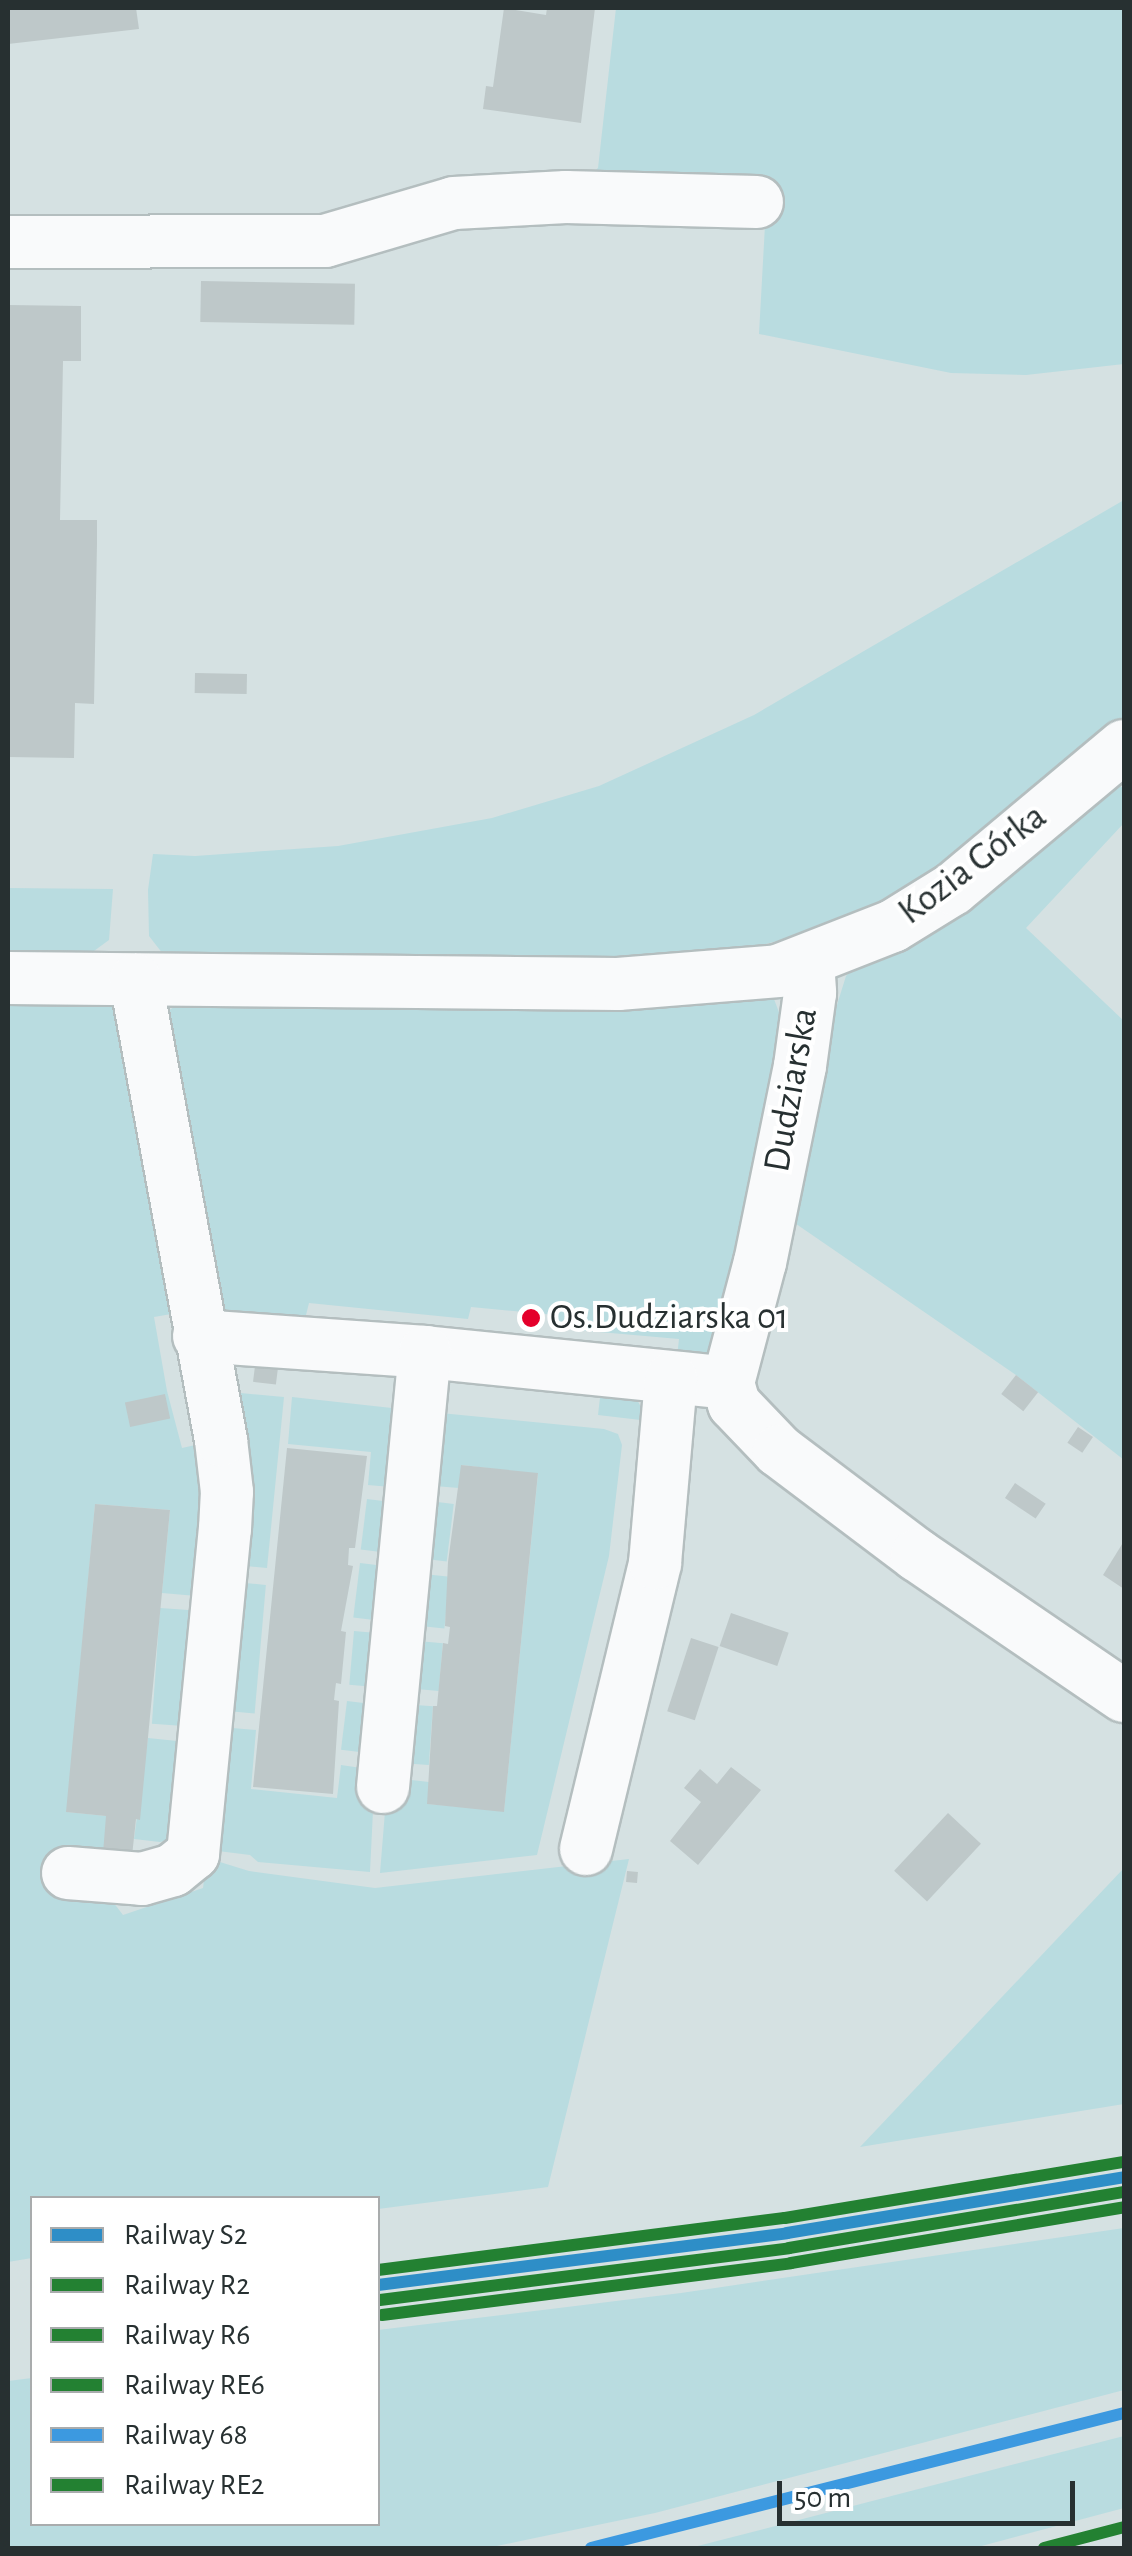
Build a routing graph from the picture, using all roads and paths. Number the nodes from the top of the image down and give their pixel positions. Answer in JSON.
{"nodes":[{"id":1,"x":757,"y":202,"type":"dead end"},
{"id":2,"x":8,"y":242,"type":"edge"},
{"id":3,"x":1122,"y":754,"type":"edge"},
{"id":4,"x":808,"y":962,"type":"junction"},
{"id":5,"x":8,"y":978,"type":"edge"},
{"id":6,"x":136,"y":980,"type":"junction"},
{"id":7,"x":200,"y":1336,"type":"junction"},
{"id":8,"x":425,"y":1352,"type":"junction"},
{"id":9,"x":672,"y":1379,"type":"junction"},
{"id":10,"x":728,"y":1383,"type":"junction"},
{"id":11,"x":1124,"y":1696,"type":"edge"},
{"id":12,"x":384,"y":1787,"type":"dead end"},
{"id":13,"x":586,"y":1850,"type":"dead end"},
{"id":14,"x":68,"y":1873,"type":"dead end"}],
"edges":[{"from":1,"to":2,"type":"street"},
{"from":3,"to":4,"type":"street","name":"Kozia Górka"},
{"from":4,"to":6,"type":"street","name":"Dudziarska"},
{"from":4,"to":10,"type":"street","name":"Dudziarska"},
{"from":5,"to":6,"type":"street","name":"Dudziarska"},
{"from":6,"to":7,"type":"street"},
{"from":7,"to":8,"type":"street"},
{"from":7,"to":14,"type":"street"},
{"from":8,"to":9,"type":"street"},
{"from":8,"to":12,"type":"street"},
{"from":9,"to":10,"type":"street"},
{"from":9,"to":13,"type":"street"},
{"from":10,"to":11,"type":"street"}]}
